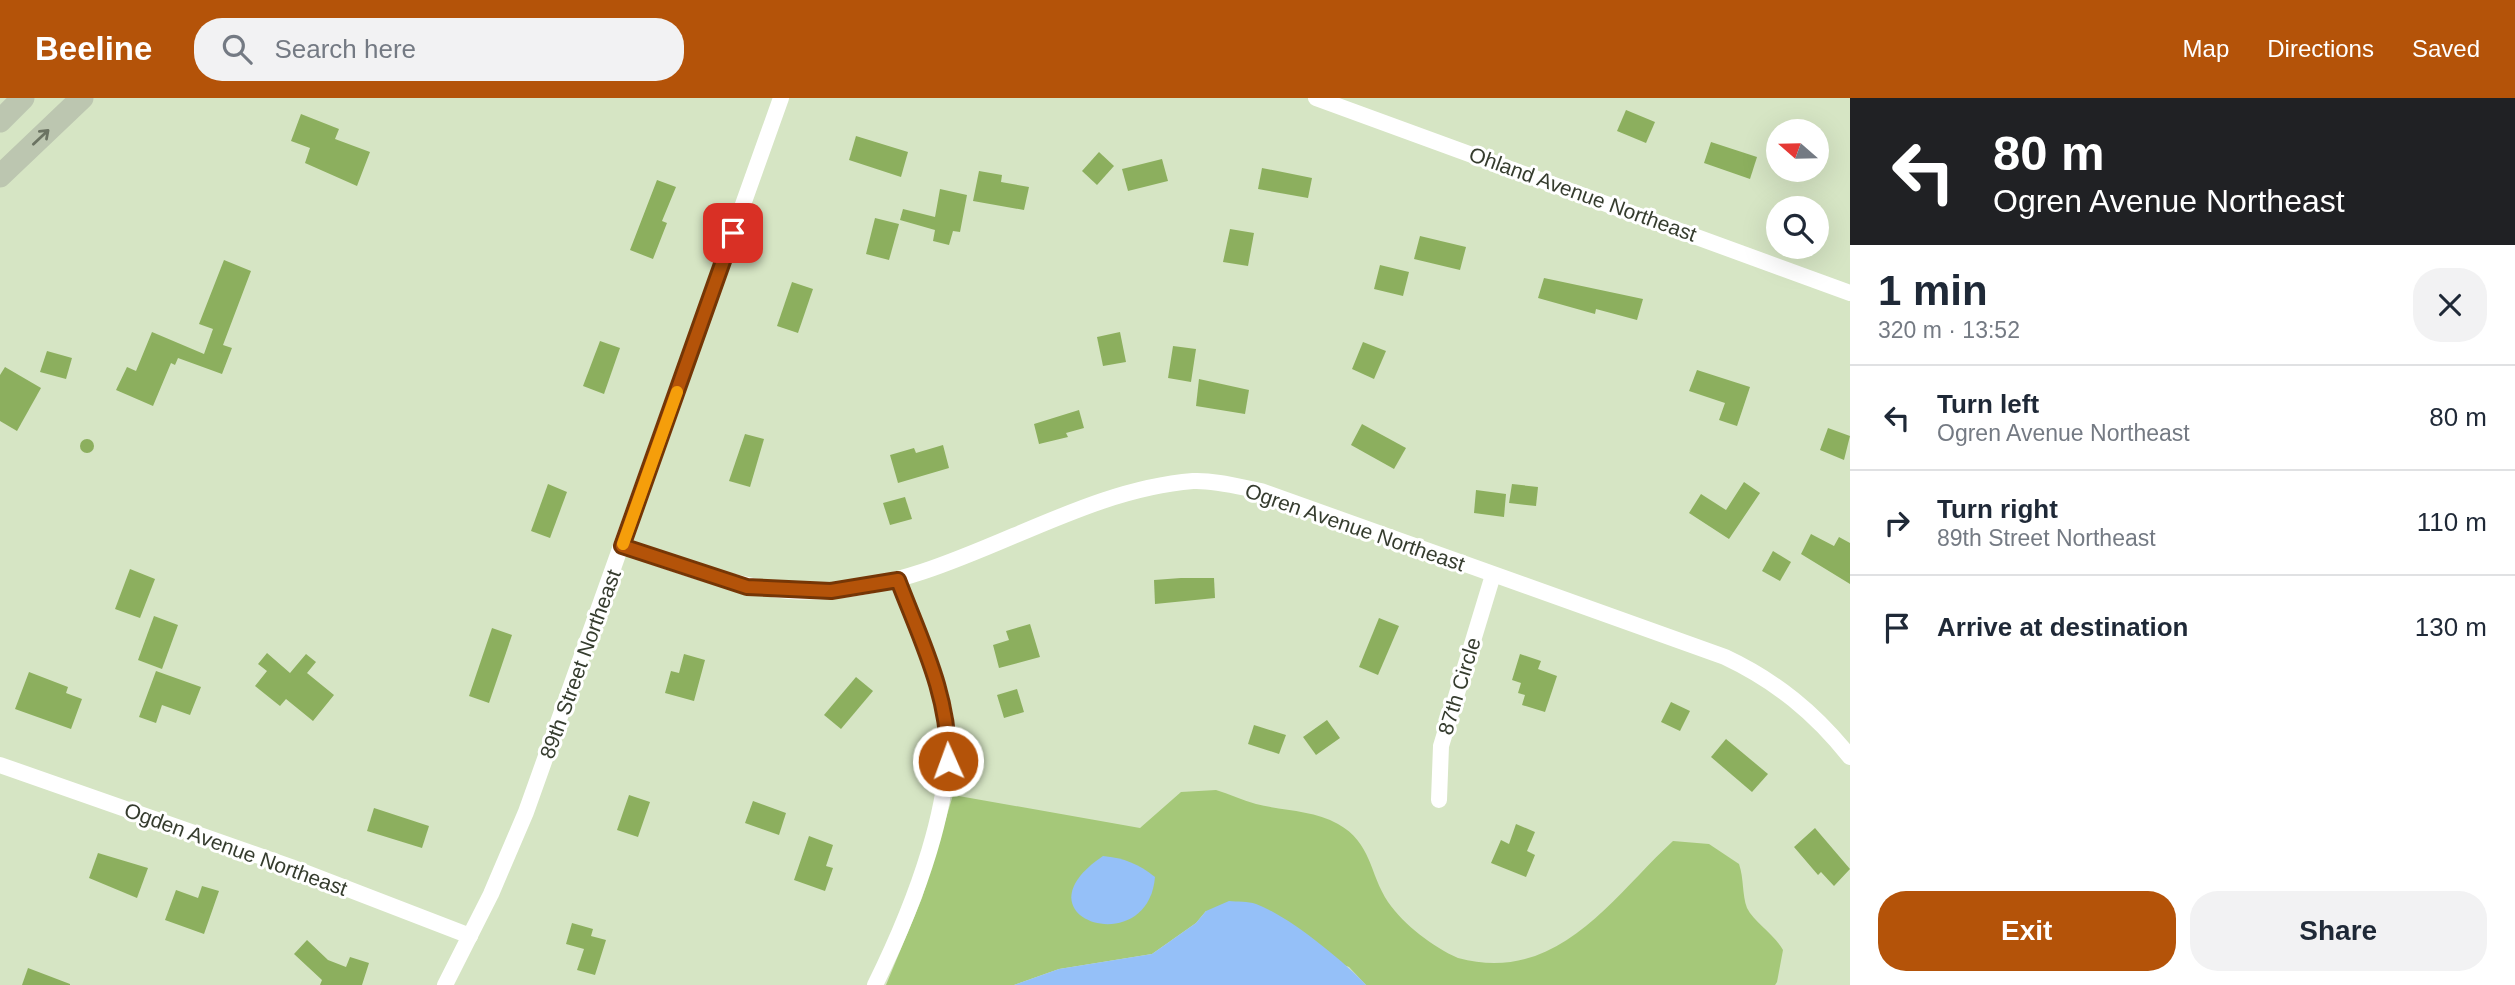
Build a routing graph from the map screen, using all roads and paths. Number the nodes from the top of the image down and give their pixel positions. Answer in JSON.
{"nodes":[{"id":1,"x":23,"y":98,"type":"edge"},
{"id":2,"x":82,"y":98,"type":"edge"},
{"id":3,"x":781,"y":98,"type":"edge"},
{"id":4,"x":1316,"y":98,"type":"edge"},
{"id":5,"x":1342,"y":102,"type":"edge"},
{"id":6,"x":0,"y":121,"type":"edge"},
{"id":7,"x":0,"y":176,"type":"edge"},
{"id":8,"x":1850,"y":293,"type":"edge"},
{"id":9,"x":622,"y":546,"type":"junction"},
{"id":10,"x":1493,"y":575,"type":"junction"},
{"id":11,"x":898,"y":580,"type":"junction"},
{"id":12,"x":1850,"y":757,"type":"edge"},
{"id":13,"x":0,"y":765,"type":"edge"},
{"id":14,"x":1439,"y":800,"type":"dead end"},
{"id":15,"x":470,"y":936,"type":"junction"},
{"id":16,"x":445,"y":985,"type":"edge"},
{"id":17,"x":875,"y":985,"type":"edge"}],
"edges":[{"from":1,"to":6,"type":"main road"},
{"from":7,"to":2,"type":"main road","one_way":true},
{"from":3,"to":9,"type":"street","name":"89th Street Northeast"},
{"from":4,"to":5,"type":"street","name":"Ohland Avenue Northeast"},
{"from":5,"to":8,"type":"street","name":"Ohland Avenue Northeast"},
{"from":9,"to":11,"type":"street","name":"Ogren Avenue Northeast"},
{"from":9,"to":15,"type":"street","name":"89th Street Northeast"},
{"from":10,"to":11,"type":"street","name":"Ogren Avenue Northeast"},
{"from":10,"to":12,"type":"street","name":"Ogren Avenue Northeast"},
{"from":10,"to":14,"type":"street","name":"87th Circle"},
{"from":11,"to":17,"type":"street"},
{"from":13,"to":15,"type":"street","name":"Ogden Avenue Northeast"},
{"from":15,"to":16,"type":"street","name":"89th Street Northeast"}]}
